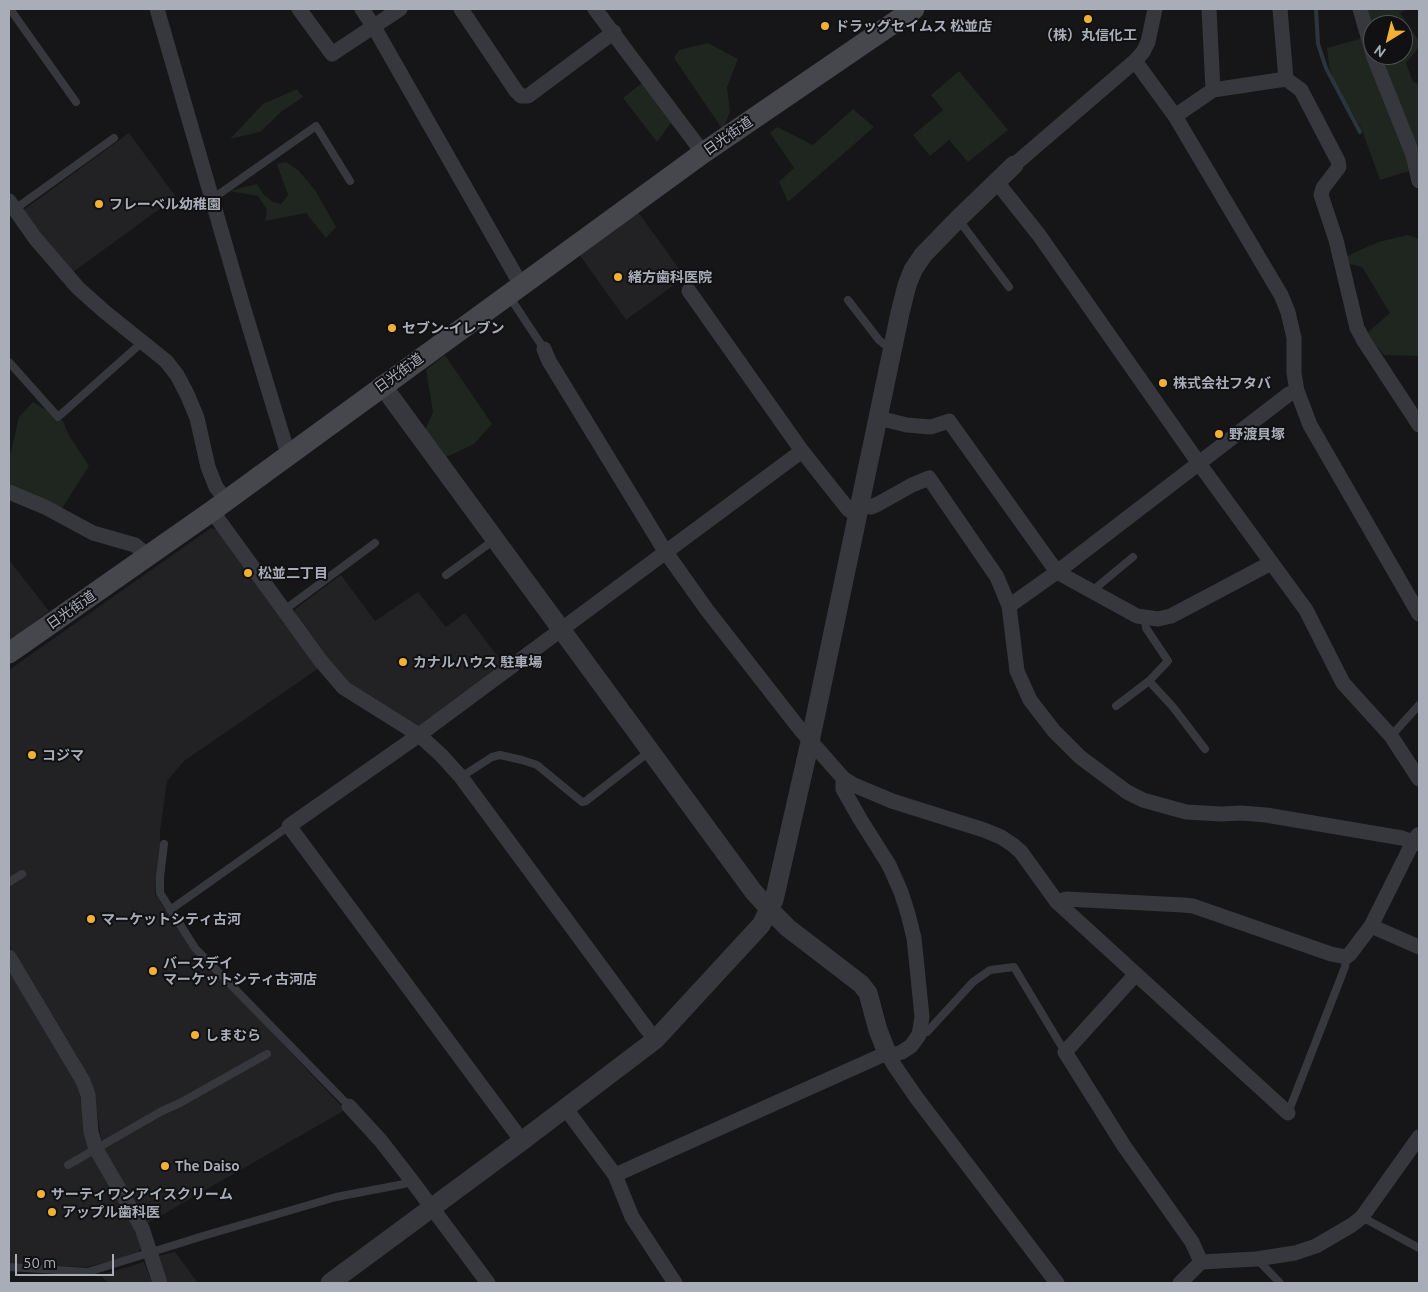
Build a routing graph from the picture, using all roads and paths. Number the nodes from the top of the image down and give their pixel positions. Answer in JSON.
{"nodes":[{"id":1,"x":10,"y":9,"type":"edge"},
{"id":2,"x":157,"y":9,"type":"edge"},
{"id":3,"x":299,"y":9,"type":"edge"},
{"id":4,"x":362,"y":9,"type":"edge"},
{"id":5,"x":400,"y":9,"type":"edge"},
{"id":6,"x":460,"y":9,"type":"edge"},
{"id":7,"x":595,"y":9,"type":"edge"},
{"id":8,"x":914,"y":9,"type":"edge"},
{"id":9,"x":1155,"y":9,"type":"edge"},
{"id":10,"x":1209,"y":9,"type":"edge"},
{"id":11,"x":1280,"y":9,"type":"edge"},
{"id":12,"x":374,"y":27,"type":"junction"},
{"id":13,"x":614,"y":32,"type":"junction"},
{"id":14,"x":1135,"y":61,"type":"junction"},
{"id":15,"x":1377,"y":65,"type":"edge"},
{"id":16,"x":1286,"y":79,"type":"junction"},
{"id":17,"x":1214,"y":90,"type":"junction"},
{"id":18,"x":76,"y":102,"type":"dead end"},
{"id":19,"x":1175,"y":116,"type":"junction"},
{"id":20,"x":114,"y":138,"type":"dead end"},
{"id":21,"x":703,"y":153,"type":"junction"},
{"id":22,"x":1014,"y":165,"type":"joint"},
{"id":23,"x":350,"y":181,"type":"dead end"},
{"id":24,"x":996,"y":181,"type":"junction"},
{"id":25,"x":1419,"y":181,"type":"edge"},
{"id":26,"x":212,"y":199,"type":"junction"},
{"id":27,"x":12,"y":205,"type":"edge"},
{"id":28,"x":958,"y":219,"type":"junction"},
{"id":29,"x":1009,"y":287,"type":"dead end"},
{"id":30,"x":515,"y":290,"type":"junction"},
{"id":31,"x":689,"y":291,"type":"dead end"},
{"id":32,"x":848,"y":300,"type":"dead end"},
{"id":33,"x":142,"y":340,"type":"junction"},
{"id":34,"x":892,"y":347,"type":"junction"},
{"id":35,"x":544,"y":348,"type":"joint"},
{"id":36,"x":9,"y":362,"type":"edge"},
{"id":37,"x":382,"y":386,"type":"junction"},
{"id":38,"x":1297,"y":391,"type":"junction"},
{"id":39,"x":878,"y":418,"type":"junction"},
{"id":40,"x":1419,"y":425,"type":"edge"},
{"id":41,"x":802,"y":451,"type":"junction"},
{"id":42,"x":288,"y":454,"type":"junction"},
{"id":43,"x":1198,"y":462,"type":"junction"},
{"id":44,"x":9,"y":492,"type":"edge"},
{"id":45,"x":219,"y":505,"type":"junction"},
{"id":46,"x":859,"y":510,"type":"junction"},
{"id":47,"x":494,"y":540,"type":"junction"},
{"id":48,"x":374,"y":543,"type":"dead end"},
{"id":49,"x":665,"y":551,"type":"junction"},
{"id":50,"x":148,"y":556,"type":"junction"},
{"id":51,"x":1133,"y":557,"type":"dead end"},
{"id":52,"x":1271,"y":563,"type":"junction"},
{"id":53,"x":1056,"y":572,"type":"junction"},
{"id":54,"x":446,"y":575,"type":"dead end"},
{"id":55,"x":1092,"y":591,"type":"junction"},
{"id":56,"x":1009,"y":606,"type":"junction"},
{"id":57,"x":283,"y":612,"type":"junction"},
{"id":58,"x":1419,"y":614,"type":"edge"},
{"id":59,"x":1145,"y":618,"type":"junction"},
{"id":60,"x":561,"y":630,"type":"junction"},
{"id":61,"x":9,"y":653,"type":"edge"},
{"id":62,"x":1149,"y":680,"type":"junction"},
{"id":63,"x":1419,"y":705,"type":"edge"},
{"id":64,"x":1116,"y":706,"type":"dead end"},
{"id":65,"x":419,"y":735,"type":"junction"},
{"id":66,"x":1391,"y":736,"type":"junction"},
{"id":67,"x":810,"y":742,"type":"junction"},
{"id":68,"x":1205,"y":749,"type":"dead end"},
{"id":69,"x":650,"y":751,"type":"junction"},
{"id":70,"x":461,"y":778,"type":"junction"},
{"id":71,"x":843,"y":778,"type":"junction"},
{"id":72,"x":1419,"y":779,"type":"edge"},
{"id":73,"x":289,"y":826,"type":"junction"},
{"id":74,"x":1417,"y":840,"type":"edge"},
{"id":75,"x":164,"y":844,"type":"dead end"},
{"id":76,"x":22,"y":874,"type":"dead end"},
{"id":77,"x":9,"y":882,"type":"edge"},
{"id":78,"x":1057,"y":902,"type":"junction"},
{"id":79,"x":170,"y":910,"type":"junction"},
{"id":80,"x":770,"y":910,"type":"junction"},
{"id":81,"x":1371,"y":926,"type":"junction"},
{"id":82,"x":1419,"y":947,"type":"edge"},
{"id":83,"x":9,"y":957,"type":"edge"},
{"id":84,"x":1346,"y":957,"type":"junction"},
{"id":85,"x":1136,"y":974,"type":"junction"},
{"id":86,"x":923,"y":1034,"type":"junction"},
{"id":87,"x":656,"y":1040,"type":"junction"},
{"id":88,"x":1065,"y":1052,"type":"junction"},
{"id":89,"x":888,"y":1053,"type":"junction"},
{"id":90,"x":267,"y":1054,"type":"dead end"},
{"id":91,"x":349,"y":1106,"type":"joint"},
{"id":92,"x":566,"y":1109,"type":"junction"},
{"id":93,"x":1288,"y":1113,"type":"joint"},
{"id":94,"x":1419,"y":1137,"type":"edge"},
{"id":95,"x":522,"y":1142,"type":"junction"},
{"id":96,"x":96,"y":1149,"type":"junction"},
{"id":97,"x":68,"y":1165,"type":"dead end"},
{"id":98,"x":615,"y":1175,"type":"junction"},
{"id":99,"x":412,"y":1181,"type":"junction"},
{"id":100,"x":431,"y":1208,"type":"junction"},
{"id":101,"x":1362,"y":1217,"type":"junction"},
{"id":102,"x":1419,"y":1248,"type":"edge"},
{"id":103,"x":151,"y":1253,"type":"junction"},
{"id":104,"x":1256,"y":1259,"type":"junction"},
{"id":105,"x":1201,"y":1262,"type":"junction"},
{"id":106,"x":9,"y":1267,"type":"edge"},
{"id":107,"x":160,"y":1283,"type":"edge"},
{"id":108,"x":330,"y":1283,"type":"edge"},
{"id":109,"x":488,"y":1283,"type":"edge"},
{"id":110,"x":675,"y":1283,"type":"edge"},
{"id":111,"x":1058,"y":1283,"type":"edge"},
{"id":112,"x":1180,"y":1283,"type":"edge"},
{"id":113,"x":1280,"y":1283,"type":"edge"}],
"edges":[{"from":1,"to":18,"type":"lane"},
{"from":2,"to":26,"type":"street"},
{"from":3,"to":12,"type":"street"},
{"from":4,"to":12,"type":"street"},
{"from":5,"to":12,"type":"street"},
{"from":6,"to":13,"type":"street"},
{"from":7,"to":13,"type":"street"},
{"from":8,"to":21,"type":"main road","name":"日光街道"},
{"from":9,"to":14,"type":"street"},
{"from":10,"to":17,"type":"street"},
{"from":11,"to":16,"type":"street"},
{"from":12,"to":30,"type":"street"},
{"from":13,"to":21,"type":"street"},
{"from":14,"to":19,"type":"street"},
{"from":14,"to":22,"type":"street"},
{"from":15,"to":25,"type":"street"},
{"from":16,"to":17,"type":"street"},
{"from":16,"to":40,"type":"street"},
{"from":17,"to":19,"type":"street"},
{"from":19,"to":38,"type":"street"},
{"from":20,"to":27,"type":"lane"},
{"from":21,"to":30,"type":"main road","name":"日光街道"},
{"from":22,"to":24,"type":"street"},
{"from":23,"to":26,"type":"lane"},
{"from":24,"to":28,"type":"street"},
{"from":24,"to":43,"type":"street"},
{"from":26,"to":42,"type":"street"},
{"from":27,"to":33,"type":"street"},
{"from":28,"to":29,"type":"lane"},
{"from":28,"to":34,"type":"street"},
{"from":30,"to":35,"type":"lane"},
{"from":30,"to":37,"type":"main road","name":"日光街道"},
{"from":31,"to":41,"type":"street"},
{"from":32,"to":34,"type":"lane"},
{"from":33,"to":36,"type":"lane"},
{"from":33,"to":45,"type":"street"},
{"from":34,"to":39,"type":"street"},
{"from":35,"to":49,"type":"street"},
{"from":37,"to":42,"type":"main road","name":"日光街道"},
{"from":37,"to":47,"type":"street"},
{"from":38,"to":43,"type":"street"},
{"from":38,"to":58,"type":"street"},
{"from":39,"to":46,"type":"street"},
{"from":39,"to":53,"type":"street"},
{"from":41,"to":46,"type":"street"},
{"from":41,"to":49,"type":"street"},
{"from":42,"to":45,"type":"main road","name":"日光街道"},
{"from":43,"to":52,"type":"street"},
{"from":43,"to":53,"type":"street"},
{"from":44,"to":50,"type":"street"},
{"from":45,"to":50,"type":"main road","name":"日光街道"},
{"from":45,"to":57,"type":"street"},
{"from":46,"to":56,"type":"street"},
{"from":46,"to":67,"type":"street"},
{"from":47,"to":54,"type":"lane"},
{"from":47,"to":60,"type":"street"},
{"from":48,"to":57,"type":"lane"},
{"from":49,"to":60,"type":"street"},
{"from":49,"to":67,"type":"street"},
{"from":50,"to":61,"type":"main road","name":"日光街道"},
{"from":51,"to":55,"type":"lane"},
{"from":52,"to":59,"type":"street"},
{"from":52,"to":66,"type":"street"},
{"from":53,"to":55,"type":"street"},
{"from":53,"to":56,"type":"street"},
{"from":55,"to":59,"type":"street"},
{"from":56,"to":74,"type":"street"},
{"from":57,"to":65,"type":"street"},
{"from":59,"to":62,"type":"lane"},
{"from":60,"to":65,"type":"street"},
{"from":60,"to":69,"type":"street"},
{"from":62,"to":64,"type":"lane"},
{"from":62,"to":68,"type":"lane"},
{"from":63,"to":66,"type":"lane"},
{"from":65,"to":70,"type":"street"},
{"from":65,"to":73,"type":"street"},
{"from":66,"to":72,"type":"street"},
{"from":67,"to":71,"type":"street"},
{"from":67,"to":80,"type":"street"},
{"from":69,"to":70,"type":"lane"},
{"from":69,"to":80,"type":"street"},
{"from":70,"to":87,"type":"street"},
{"from":71,"to":78,"type":"street"},
{"from":71,"to":86,"type":"street"},
{"from":73,"to":79,"type":"lane"},
{"from":73,"to":95,"type":"street"},
{"from":74,"to":81,"type":"street"},
{"from":75,"to":79,"type":"lane"},
{"from":76,"to":77,"type":"lane"},
{"from":78,"to":84,"type":"street"},
{"from":78,"to":85,"type":"street"},
{"from":79,"to":91,"type":"lane"},
{"from":80,"to":87,"type":"street"},
{"from":80,"to":89,"type":"street"},
{"from":81,"to":82,"type":"street"},
{"from":81,"to":84,"type":"street"},
{"from":83,"to":96,"type":"street"},
{"from":84,"to":93,"type":"lane"},
{"from":85,"to":88,"type":"street"},
{"from":85,"to":93,"type":"street"},
{"from":86,"to":88,"type":"lane"},
{"from":86,"to":89,"type":"street"},
{"from":87,"to":92,"type":"street"},
{"from":88,"to":105,"type":"street"},
{"from":89,"to":98,"type":"street"},
{"from":89,"to":111,"type":"street"},
{"from":90,"to":96,"type":"lane"},
{"from":91,"to":99,"type":"street"},
{"from":92,"to":95,"type":"street"},
{"from":92,"to":98,"type":"street"},
{"from":94,"to":101,"type":"street"},
{"from":95,"to":100,"type":"street"},
{"from":96,"to":97,"type":"lane"},
{"from":96,"to":103,"type":"street"},
{"from":98,"to":110,"type":"street"},
{"from":99,"to":100,"type":"street"},
{"from":99,"to":103,"type":"lane"},
{"from":100,"to":108,"type":"street"},
{"from":100,"to":109,"type":"street"},
{"from":101,"to":102,"type":"lane"},
{"from":101,"to":104,"type":"street"},
{"from":103,"to":106,"type":"lane"},
{"from":103,"to":107,"type":"street"},
{"from":104,"to":105,"type":"street"},
{"from":104,"to":113,"type":"lane"},
{"from":105,"to":112,"type":"street"}]}
